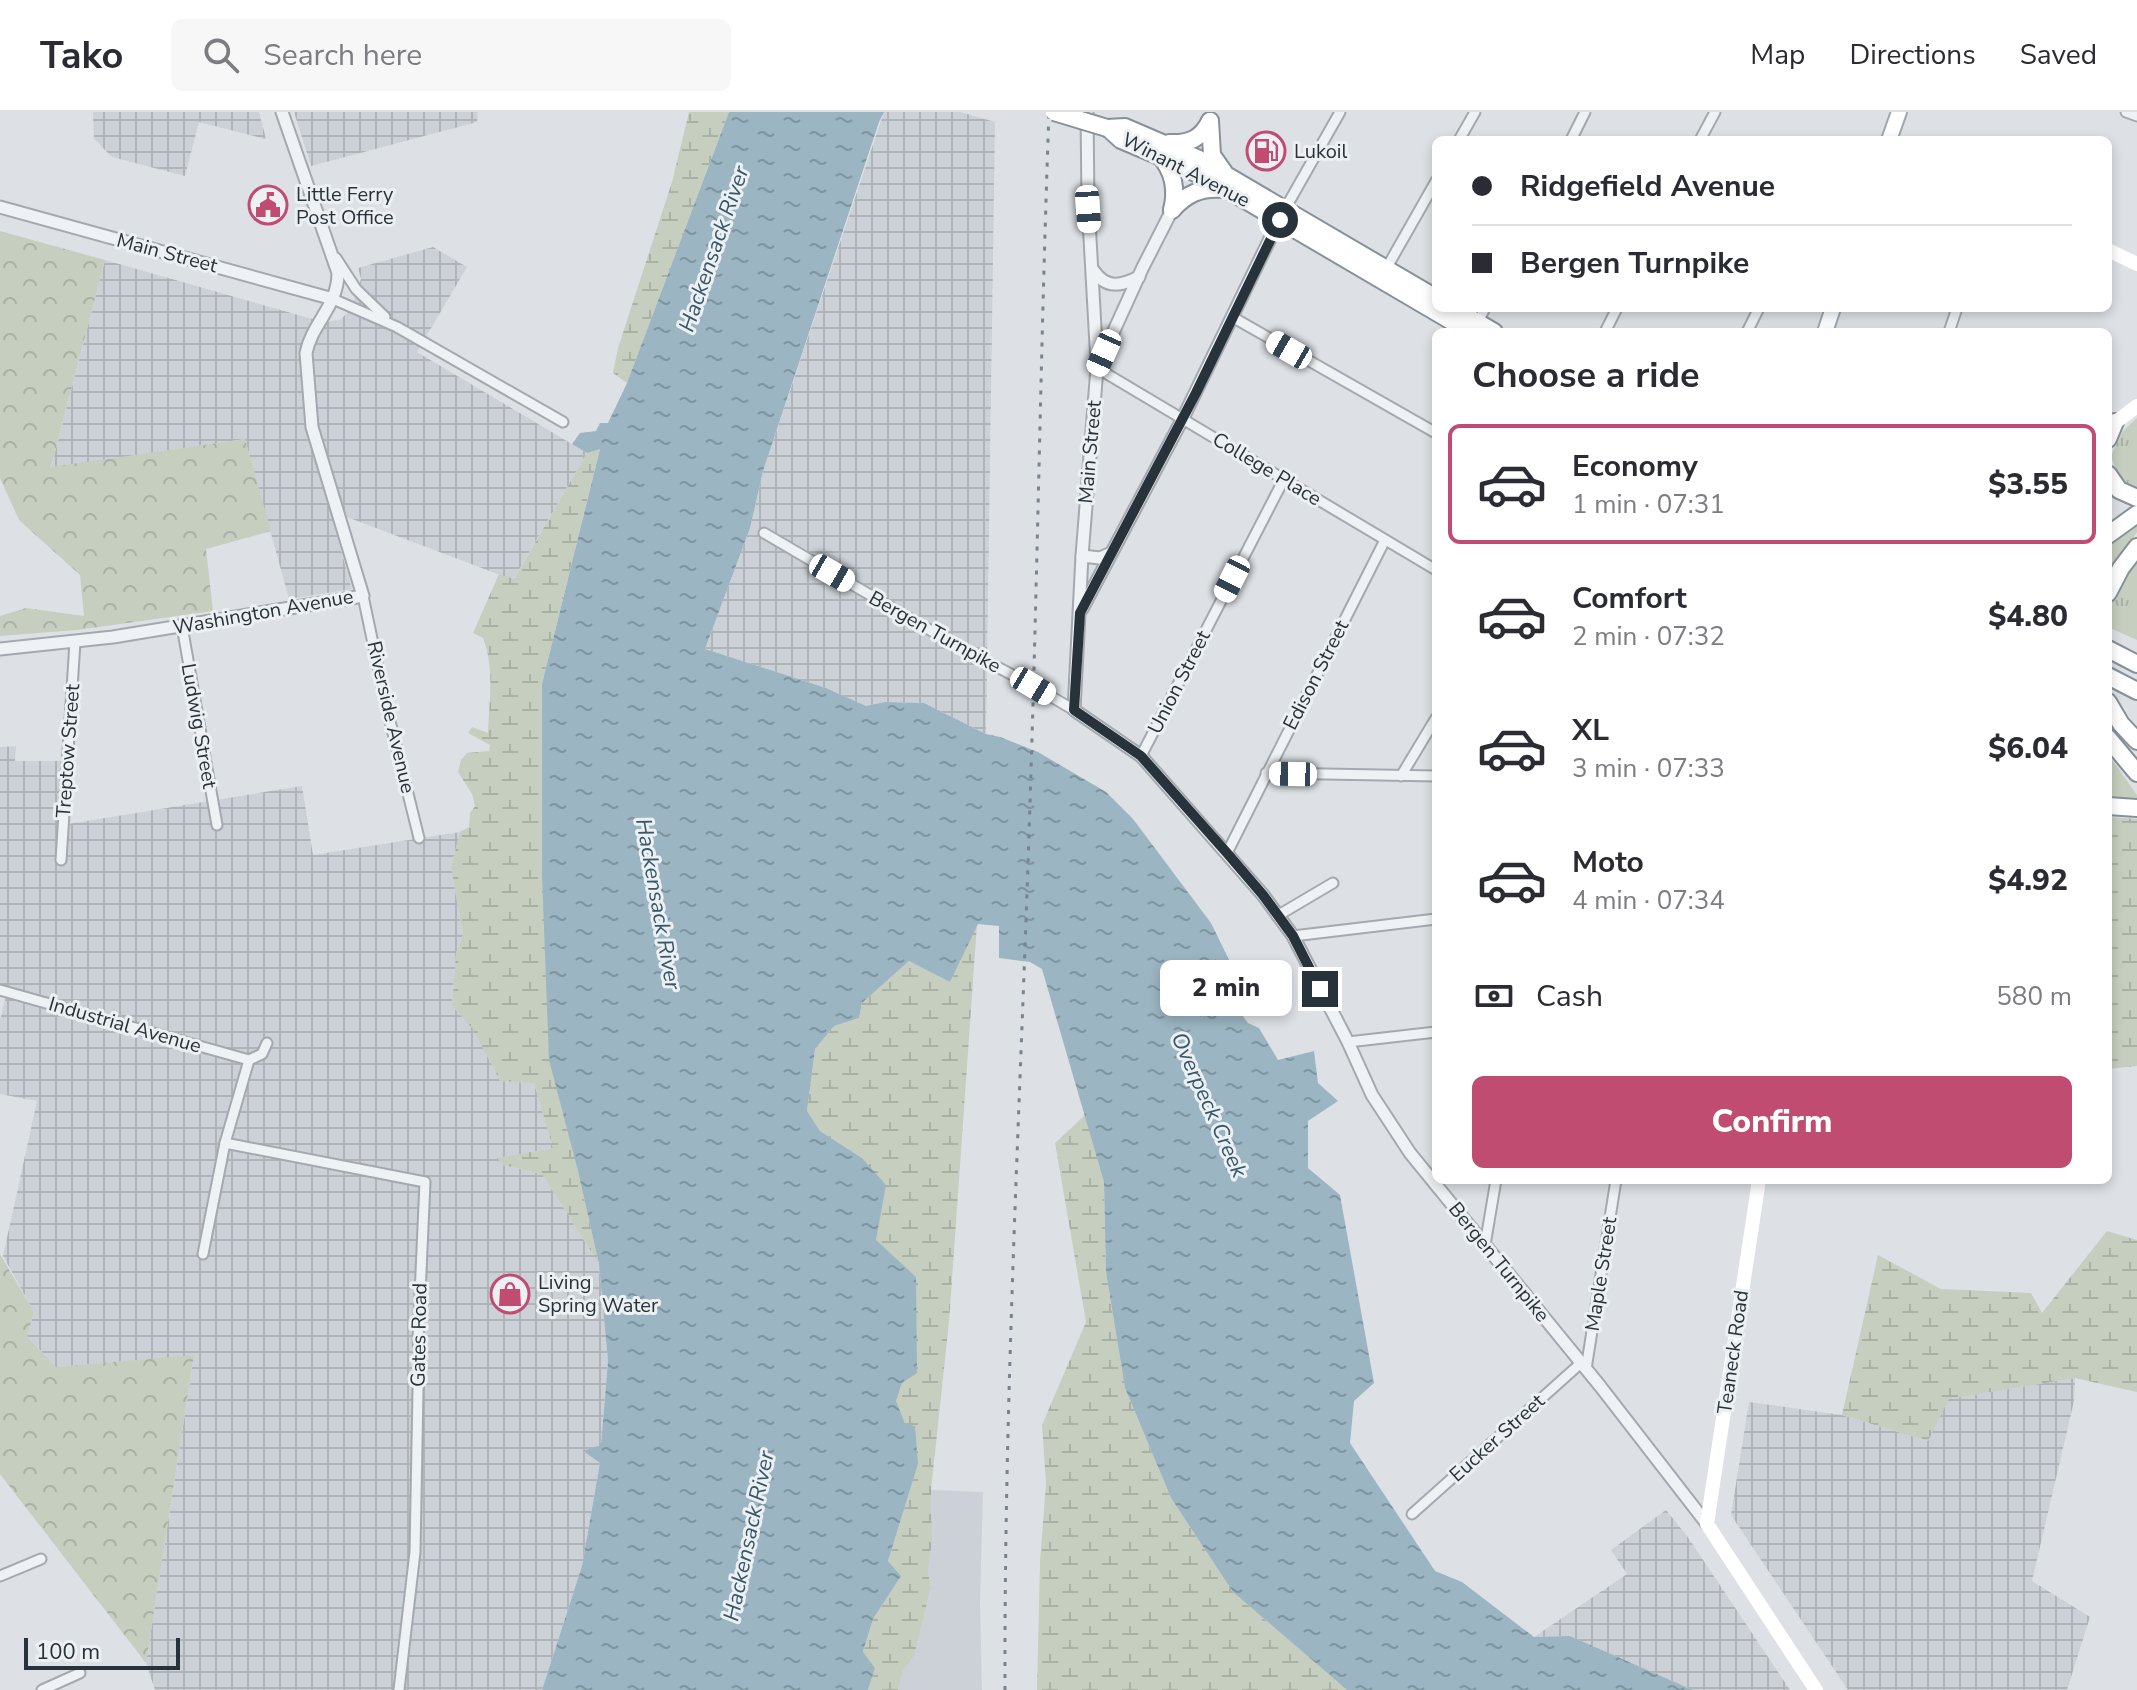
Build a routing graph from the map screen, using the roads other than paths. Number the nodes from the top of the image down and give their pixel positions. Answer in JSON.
{"nodes":[{"id":1,"x":282,"y":112,"type":"edge"},
{"id":2,"x":1054,"y":112,"type":"edge"},
{"id":3,"x":1087,"y":112,"type":"edge"},
{"id":4,"x":1340,"y":112,"type":"edge"},
{"id":5,"x":1475,"y":112,"type":"edge"},
{"id":6,"x":1585,"y":112,"type":"edge"},
{"id":7,"x":1715,"y":112,"type":"edge"},
{"id":8,"x":1899,"y":112,"type":"edge"},
{"id":9,"x":2126,"y":112,"type":"edge"},
{"id":10,"x":1210,"y":116,"type":"edge"},
{"id":11,"x":2137,"y":116,"type":"edge"},
{"id":12,"x":1461,"y":136,"type":"edge"},
{"id":13,"x":1573,"y":136,"type":"edge"},
{"id":14,"x":1702,"y":136,"type":"edge"},
{"id":15,"x":1890,"y":136,"type":"edge"},
{"id":16,"x":1161,"y":148,"type":"junction"},
{"id":17,"x":1227,"y":182,"type":"junction"},
{"id":18,"x":1432,"y":188,"type":"edge"},
{"id":19,"x":0,"y":207,"type":"edge"},
{"id":20,"x":1172,"y":210,"type":"junction"},
{"id":21,"x":1282,"y":214,"type":"junction"},
{"id":22,"x":331,"y":250,"type":"junction"},
{"id":23,"x":2112,"y":252,"type":"edge"},
{"id":24,"x":2137,"y":264,"type":"edge"},
{"id":25,"x":1386,"y":269,"type":"junction"},
{"id":26,"x":1093,"y":271,"type":"junction"},
{"id":27,"x":1139,"y":277,"type":"junction"},
{"id":28,"x":1432,"y":296,"type":"edge"},
{"id":29,"x":1432,"y":296,"type":"edge"},
{"id":30,"x":333,"y":299,"type":"junction"},
{"id":31,"x":1234,"y":318,"type":"junction"},
{"id":32,"x":397,"y":327,"type":"junction"},
{"id":33,"x":1097,"y":368,"type":"junction"},
{"id":34,"x":2137,"y":406,"type":"edge"},
{"id":35,"x":1183,"y":418,"type":"junction"},
{"id":36,"x":563,"y":422,"type":"dead end"},
{"id":37,"x":2112,"y":425,"type":"edge"},
{"id":38,"x":1432,"y":431,"type":"edge"},
{"id":39,"x":1284,"y":479,"type":"junction"},
{"id":40,"x":2112,"y":480,"type":"edge"},
{"id":41,"x":2137,"y":498,"type":"edge"},
{"id":42,"x":2137,"y":514,"type":"edge"},
{"id":43,"x":2112,"y":532,"type":"edge"},
{"id":44,"x":764,"y":533,"type":"dead end"},
{"id":45,"x":1385,"y":540,"type":"junction"},
{"id":46,"x":2137,"y":547,"type":"edge"},
{"id":47,"x":1111,"y":553,"type":"junction"},
{"id":48,"x":1082,"y":556,"type":"junction"},
{"id":49,"x":1432,"y":568,"type":"edge"},
{"id":50,"x":2112,"y":585,"type":"edge"},
{"id":51,"x":363,"y":596,"type":"junction"},
{"id":52,"x":1080,"y":613,"type":"junction"},
{"id":53,"x":182,"y":626,"type":"junction"},
{"id":54,"x":75,"y":642,"type":"junction"},
{"id":55,"x":0,"y":649,"type":"edge"},
{"id":56,"x":2112,"y":651,"type":"edge"},
{"id":57,"x":2137,"y":664,"type":"edge"},
{"id":58,"x":2112,"y":678,"type":"edge"},
{"id":59,"x":2137,"y":691,"type":"edge"},
{"id":60,"x":2112,"y":709,"type":"edge"},
{"id":61,"x":1074,"y":710,"type":"junction"},
{"id":62,"x":1432,"y":725,"type":"edge"},
{"id":63,"x":2137,"y":741,"type":"edge"},
{"id":64,"x":2112,"y":743,"type":"edge"},
{"id":65,"x":1141,"y":756,"type":"junction"},
{"id":66,"x":1266,"y":773,"type":"junction"},
{"id":67,"x":2137,"y":773,"type":"edge"},
{"id":68,"x":1401,"y":776,"type":"junction"},
{"id":69,"x":1432,"y":776,"type":"edge"},
{"id":70,"x":2112,"y":806,"type":"edge"},
{"id":71,"x":2137,"y":808,"type":"edge"},
{"id":72,"x":217,"y":825,"type":"dead end"},
{"id":73,"x":419,"y":838,"type":"dead end"},
{"id":74,"x":1227,"y":853,"type":"junction"},
{"id":75,"x":61,"y":860,"type":"dead end"},
{"id":76,"x":1333,"y":883,"type":"dead end"},
{"id":77,"x":1277,"y":916,"type":"junction"},
{"id":78,"x":1432,"y":919,"type":"edge"},
{"id":79,"x":1293,"y":936,"type":"junction"},
{"id":80,"x":0,"y":990,"type":"edge"},
{"id":81,"x":1432,"y":1032,"type":"edge"},
{"id":82,"x":1348,"y":1042,"type":"junction"},
{"id":83,"x":267,"y":1043,"type":"dead end"},
{"id":84,"x":249,"y":1060,"type":"junction"},
{"id":85,"x":225,"y":1143,"type":"junction"},
{"id":86,"x":1432,"y":1180,"type":"edge"},
{"id":87,"x":1435,"y":1184,"type":"edge"},
{"id":88,"x":1495,"y":1184,"type":"edge"},
{"id":89,"x":1615,"y":1184,"type":"edge"},
{"id":90,"x":1758,"y":1184,"type":"edge"},
{"id":91,"x":1485,"y":1245,"type":"junction"},
{"id":92,"x":203,"y":1254,"type":"dead end"},
{"id":93,"x":1584,"y":1366,"type":"junction"},
{"id":94,"x":1412,"y":1514,"type":"dead end"},
{"id":95,"x":1707,"y":1524,"type":"junction"},
{"id":96,"x":41,"y":1559,"type":"dead end"},
{"id":97,"x":0,"y":1576,"type":"edge"},
{"id":98,"x":80,"y":1673,"type":"dead end"},
{"id":99,"x":42,"y":1690,"type":"edge"},
{"id":100,"x":399,"y":1690,"type":"edge"},
{"id":101,"x":1816,"y":1690,"type":"edge"}],
"edges":[{"from":1,"to":22,"type":"street"},
{"from":2,"to":16,"type":"highway","name":"Winant Avenue","bridge":true},
{"from":3,"to":26,"type":"street"},
{"from":4,"to":21,"type":"street"},
{"from":5,"to":12,"type":"street"},
{"from":6,"to":13,"type":"street"},
{"from":7,"to":14,"type":"street"},
{"from":8,"to":15,"type":"main road"},
{"from":9,"to":11,"type":"street"},
{"from":10,"to":16,"type":"highway"},
{"from":10,"to":17,"type":"highway"},
{"from":16,"to":17,"type":"highway","name":"Winant Avenue"},
{"from":16,"to":20,"type":"highway"},
{"from":17,"to":20,"type":"highway"},
{"from":17,"to":21,"type":"highway","name":"Winant Avenue"},
{"from":18,"to":25,"type":"street"},
{"from":19,"to":30,"type":"street","name":"Main Street"},
{"from":20,"to":27,"type":"street","name":"Main Street"},
{"from":21,"to":25,"type":"highway","name":"Winant Avenue"},
{"from":21,"to":28,"type":"highway","name":"Winant Avenue"},
{"from":21,"to":31,"type":"street"},
{"from":22,"to":30,"type":"street"},
{"from":22,"to":32,"type":"street"},
{"from":23,"to":24,"type":"main road"},
{"from":25,"to":29,"type":"highway","name":"Winant Avenue"},
{"from":26,"to":27,"type":"street"},
{"from":26,"to":33,"type":"street"},
{"from":27,"to":33,"type":"street","name":"Main Street"},
{"from":30,"to":32,"type":"street"},
{"from":30,"to":51,"type":"street","name":"Washington Avenue"},
{"from":31,"to":35,"type":"street"},
{"from":31,"to":38,"type":"street"},
{"from":32,"to":36,"type":"street"},
{"from":33,"to":35,"type":"street","name":"College Place"},
{"from":33,"to":48,"type":"street","name":"Main Street"},
{"from":34,"to":37,"type":"main road"},
{"from":35,"to":39,"type":"street","name":"College Place"},
{"from":35,"to":47,"type":"street"},
{"from":39,"to":45,"type":"street","name":"College Place"},
{"from":39,"to":65,"type":"street","name":"Union Street"},
{"from":40,"to":41,"type":"highway"},
{"from":42,"to":43,"type":"highway"},
{"from":44,"to":61,"type":"street","name":"Bergen Turnpike"},
{"from":45,"to":49,"type":"street","name":"College Place"},
{"from":45,"to":66,"type":"street","name":"Edison Street"},
{"from":46,"to":50,"type":"highway"},
{"from":47,"to":48,"type":"street"},
{"from":47,"to":52,"type":"street"},
{"from":48,"to":52,"type":"street","name":"Main Street"},
{"from":51,"to":53,"type":"street","name":"Washington Avenue"},
{"from":51,"to":73,"type":"street","name":"Riverside Avenue"},
{"from":52,"to":61,"type":"street","name":"Main Street"},
{"from":53,"to":54,"type":"street","name":"Washington Avenue"},
{"from":53,"to":72,"type":"street","name":"Ludwig Street"},
{"from":54,"to":55,"type":"street","name":"Washington Avenue"},
{"from":54,"to":75,"type":"street","name":"Treptow Street"},
{"from":56,"to":57,"type":"highway"},
{"from":58,"to":59,"type":"highway"},
{"from":60,"to":63,"type":"highway"},
{"from":61,"to":65,"type":"street","name":"Bergen Turnpike"},
{"from":62,"to":68,"type":"street"},
{"from":64,"to":67,"type":"highway"},
{"from":65,"to":74,"type":"street","name":"Bergen Turnpike"},
{"from":66,"to":68,"type":"street"},
{"from":66,"to":74,"type":"street","name":"Edison Street"},
{"from":68,"to":69,"type":"street"},
{"from":70,"to":71,"type":"highway"},
{"from":74,"to":77,"type":"street","name":"Bergen Turnpike"},
{"from":76,"to":77,"type":"street"},
{"from":77,"to":79,"type":"street","name":"Bergen Turnpike"},
{"from":78,"to":79,"type":"street"},
{"from":79,"to":82,"type":"street","name":"Bergen Turnpike"},
{"from":80,"to":84,"type":"street","name":"Industrial Avenue"},
{"from":81,"to":82,"type":"street"},
{"from":82,"to":86,"type":"street","name":"Bergen Turnpike"},
{"from":83,"to":84,"type":"street"},
{"from":84,"to":85,"type":"street"},
{"from":85,"to":92,"type":"street"},
{"from":85,"to":100,"type":"street","name":"Gates Road"},
{"from":87,"to":91,"type":"street","name":"Bergen Turnpike"},
{"from":88,"to":91,"type":"street"},
{"from":89,"to":93,"type":"street","name":"Maple Street"},
{"from":90,"to":95,"type":"main road","name":"Teaneck Road"},
{"from":91,"to":93,"type":"street","name":"Bergen Turnpike"},
{"from":93,"to":94,"type":"street","name":"Eucker Street"},
{"from":93,"to":95,"type":"street","name":"Bergen Turnpike"},
{"from":95,"to":101,"type":"main road","name":"Bergen Turnpike"},
{"from":96,"to":97,"type":"street"},
{"from":98,"to":99,"type":"street"}]}
